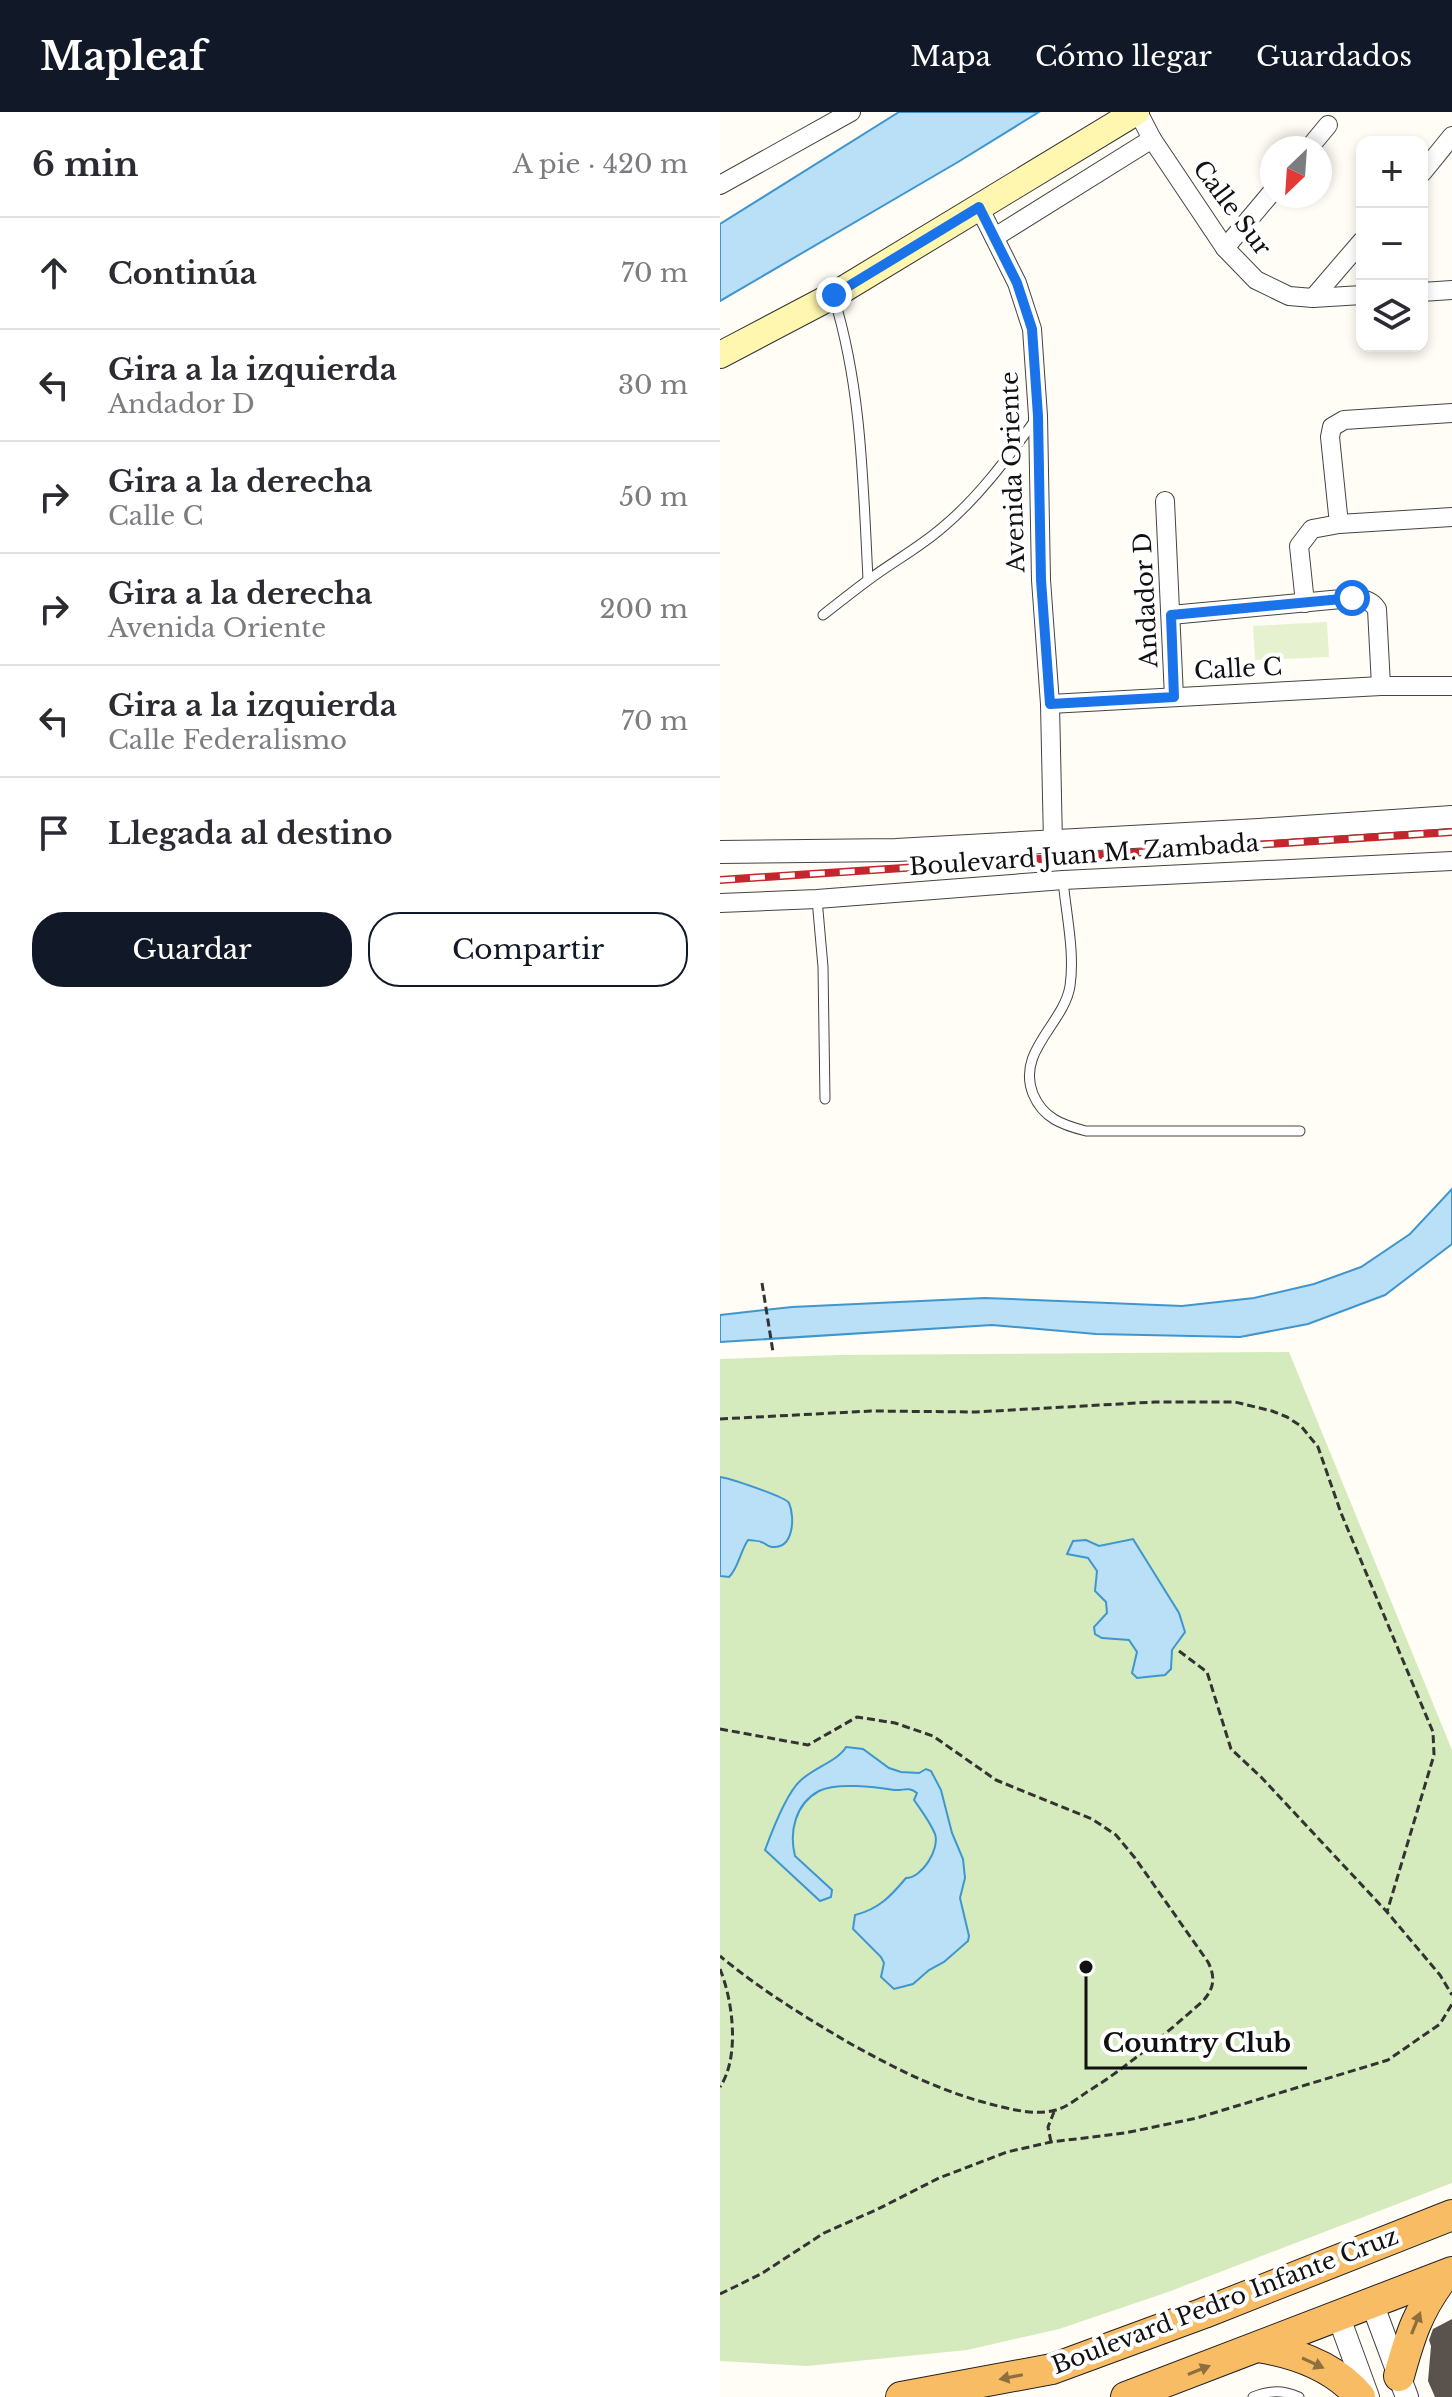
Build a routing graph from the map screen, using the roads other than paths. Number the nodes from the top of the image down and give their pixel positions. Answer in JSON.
{"nodes":[{"id":1,"x":1137,"y":112,"type":"edge"},
{"id":2,"x":840,"y":115,"type":"edge"},
{"id":3,"x":1328,"y":125,"type":"dead end"},
{"id":4,"x":1319,"y":136,"type":"edge"},
{"id":5,"x":1452,"y":136,"type":"edge"},
{"id":6,"x":1152,"y":139,"type":"junction"},
{"id":7,"x":1452,"y":161,"type":"edge"},
{"id":8,"x":1428,"y":167,"type":"edge"},
{"id":9,"x":1428,"y":168,"type":"edge"},
{"id":10,"x":720,"y":185,"type":"edge"},
{"id":11,"x":1260,"y":206,"type":"edge"},
{"id":12,"x":979,"y":207,"type":"junction"},
{"id":13,"x":995,"y":237,"type":"junction"},
{"id":14,"x":1225,"y":248,"type":"junction"},
{"id":15,"x":1356,"y":248,"type":"edge"},
{"id":16,"x":1452,"y":290,"type":"edge"},
{"id":17,"x":1428,"y":292,"type":"edge"},
{"id":18,"x":834,"y":295,"type":"junction"},
{"id":19,"x":1356,"y":295,"type":"edge"},
{"id":20,"x":1313,"y":298,"type":"junction"},
{"id":21,"x":720,"y":355,"type":"edge"},
{"id":22,"x":1452,"y":413,"type":"edge"},
{"id":23,"x":1038,"y":416,"type":"junction"},
{"id":24,"x":1165,"y":501,"type":"dead end"},
{"id":25,"x":1452,"y":517,"type":"edge"},
{"id":26,"x":1339,"y":524,"type":"junction"},
{"id":27,"x":868,"y":579,"type":"junction"},
{"id":28,"x":1305,"y":603,"type":"junction"},
{"id":29,"x":823,"y":615,"type":"dead end"},
{"id":30,"x":1171,"y":615,"type":"junction"},
{"id":31,"x":1381,"y":686,"type":"junction"},
{"id":32,"x":1452,"y":686,"type":"edge"},
{"id":33,"x":1174,"y":697,"type":"junction"},
{"id":34,"x":1050,"y":704,"type":"junction"},
{"id":35,"x":1452,"y":817,"type":"edge"},
{"id":36,"x":1053,"y":843,"type":"junction"},
{"id":37,"x":720,"y":852,"type":"edge"},
{"id":38,"x":1452,"y":861,"type":"edge"},
{"id":39,"x":1063,"y":880,"type":"junction"},
{"id":40,"x":817,"y":899,"type":"junction"},
{"id":41,"x":720,"y":903,"type":"edge"},
{"id":42,"x":825,"y":1099,"type":"dead end"},
{"id":43,"x":1300,"y":1131,"type":"dead end"},
{"id":44,"x":1452,"y":2215,"type":"edge"},
{"id":45,"x":1448,"y":2274,"type":"edge"},
{"id":46,"x":1372,"y":2303,"type":"junction"},
{"id":47,"x":1338,"y":2315,"type":"junction"},
{"id":48,"x":1256,"y":2347,"type":"junction"},
{"id":49,"x":1403,"y":2387,"type":"edge"},
{"id":50,"x":901,"y":2397,"type":"edge"},
{"id":51,"x":1126,"y":2397,"type":"edge"},
{"id":52,"x":1253,"y":2397,"type":"edge"},
{"id":53,"x":1299,"y":2397,"type":"edge"},
{"id":54,"x":1360,"y":2397,"type":"edge"},
{"id":55,"x":1368,"y":2397,"type":"edge"}],
"edges":[{"from":1,"to":6,"type":"street","name":"Calle Sur"},
{"from":1,"to":12,"type":"main road"},
{"from":2,"to":10,"type":"street"},
{"from":3,"to":4,"type":"street"},
{"from":5,"to":8,"type":"street"},
{"from":6,"to":13,"type":"street"},
{"from":6,"to":14,"type":"street","name":"Calle Sur"},
{"from":7,"to":9,"type":"street"},
{"from":11,"to":14,"type":"street"},
{"from":12,"to":13,"type":"street","name":"Avenida Oriente"},
{"from":12,"to":18,"type":"main road"},
{"from":13,"to":23,"type":"street","name":"Avenida Oriente"},
{"from":14,"to":20,"type":"street","name":"Calle Sur"},
{"from":15,"to":20,"type":"street"},
{"from":16,"to":17,"type":"street"},
{"from":18,"to":21,"type":"main road"},
{"from":18,"to":27,"type":"lane"},
{"from":19,"to":20,"type":"street","name":"Calle Sur"},
{"from":22,"to":26,"type":"street"},
{"from":23,"to":27,"type":"lane"},
{"from":23,"to":34,"type":"street","name":"Avenida Oriente"},
{"from":24,"to":30,"type":"street","name":"Andador D"},
{"from":25,"to":26,"type":"street"},
{"from":26,"to":28,"type":"street"},
{"from":27,"to":29,"type":"lane"},
{"from":28,"to":30,"type":"street"},
{"from":28,"to":31,"type":"street"},
{"from":30,"to":33,"type":"street","name":"Andador D"},
{"from":31,"to":32,"type":"street","name":"Calle C"},
{"from":31,"to":33,"type":"street","name":"Calle C"},
{"from":33,"to":34,"type":"street","name":"Calle C"},
{"from":34,"to":36,"type":"street","name":"Avenida Oriente"},
{"from":35,"to":36,"type":"street","name":"Boulevard Juan M. Zambada"},
{"from":36,"to":37,"type":"street","name":"Boulevard Juan M. Zambada"},
{"from":38,"to":39,"type":"street","name":"Boulevard Juan M. Zambada"},
{"from":39,"to":40,"type":"street","name":"Boulevard Juan M. Zambada"},
{"from":39,"to":43,"type":"lane"},
{"from":40,"to":41,"type":"street","name":"Boulevard Juan M. Zambada"},
{"from":40,"to":42,"type":"lane"},
{"from":44,"to":50,"type":"highway","name":"Boulevard Pedro Infante Cruz","one_way":true},
{"from":45,"to":46,"type":"highway"},
{"from":49,"to":45,"type":"highway","one_way":true},
{"from":46,"to":47,"type":"highway"},
{"from":46,"to":49,"type":"street"},
{"from":47,"to":48,"type":"highway"},
{"from":47,"to":55,"type":"street"},
{"from":51,"to":48,"type":"highway","one_way":true},
{"from":48,"to":54,"type":"highway","one_way":true},
{"from":52,"to":53,"type":"lane"}]}
